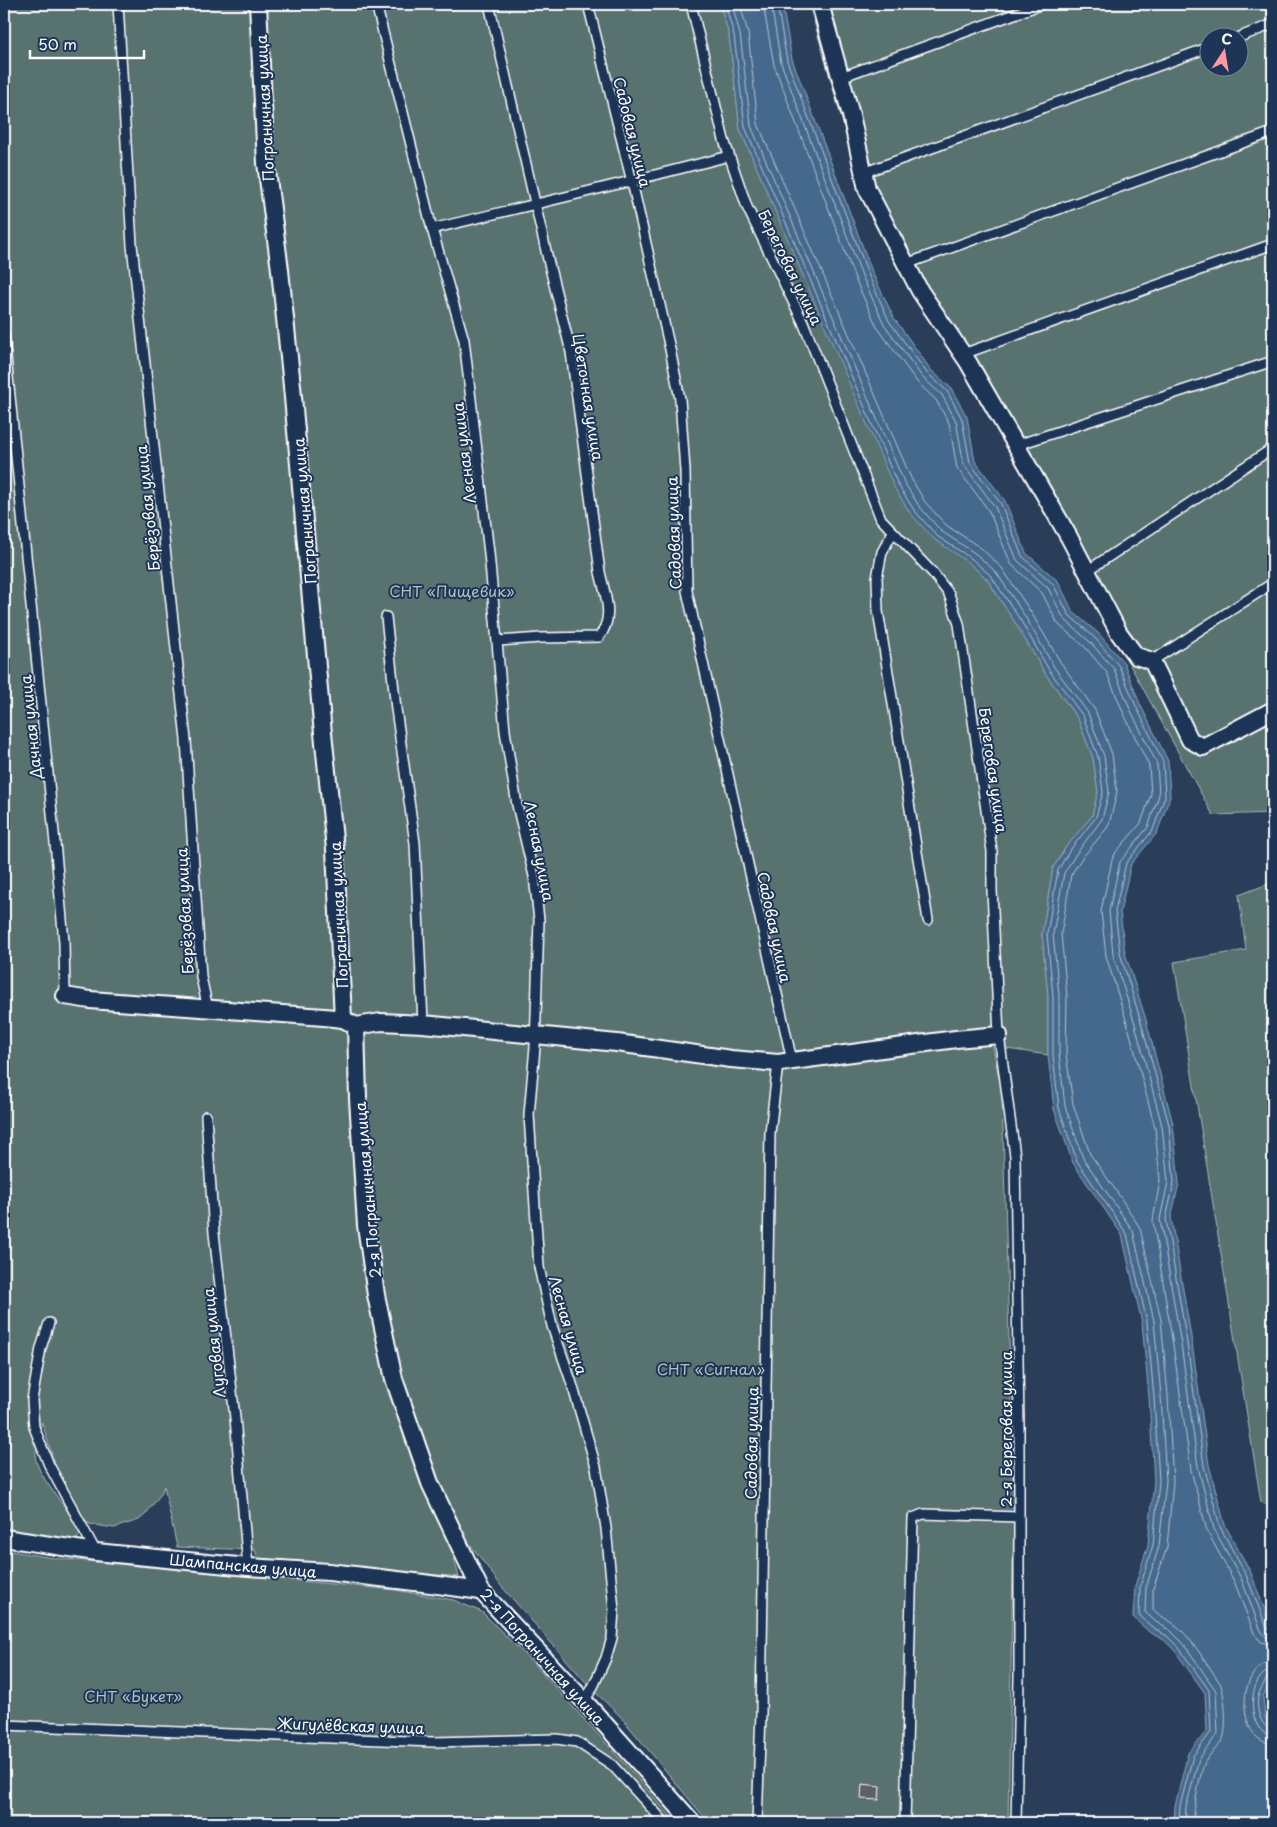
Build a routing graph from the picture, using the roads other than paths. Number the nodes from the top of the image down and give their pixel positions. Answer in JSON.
{"nodes":[{"id":1,"x":118,"y":4,"type":"edge"},
{"id":2,"x":258,"y":4,"type":"edge"},
{"id":3,"x":376,"y":4,"type":"edge"},
{"id":4,"x":489,"y":4,"type":"edge"},
{"id":5,"x":588,"y":4,"type":"edge"},
{"id":6,"x":691,"y":4,"type":"edge"},
{"id":7,"x":820,"y":4,"type":"edge"},
{"id":8,"x":1042,"y":4,"type":"edge"},
{"id":9,"x":1273,"y":24,"type":"edge"},
{"id":10,"x":1250,"y":33,"type":"edge"},
{"id":11,"x":1200,"y":51,"type":"edge"},
{"id":12,"x":840,"y":77,"type":"junction"},
{"id":13,"x":1273,"y":132,"type":"edge"},
{"id":14,"x":729,"y":156,"type":"junction"},
{"id":15,"x":863,"y":173,"type":"junction"},
{"id":16,"x":632,"y":182,"type":"junction"},
{"id":17,"x":535,"y":204,"type":"junction"},
{"id":18,"x":432,"y":229,"type":"junction"},
{"id":19,"x":1273,"y":244,"type":"edge"},
{"id":20,"x":906,"y":264,"type":"junction"},
{"id":21,"x":4,"y":336,"type":"edge"},
{"id":22,"x":963,"y":354,"type":"junction"},
{"id":23,"x":1273,"y":361,"type":"edge"},
{"id":24,"x":1016,"y":445,"type":"junction"},
{"id":25,"x":1273,"y":448,"type":"edge"},
{"id":26,"x":894,"y":532,"type":"junction"},
{"id":27,"x":1087,"y":571,"type":"junction"},
{"id":28,"x":1273,"y":583,"type":"edge"},
{"id":29,"x":386,"y":618,"type":"dead end"},
{"id":30,"x":498,"y":641,"type":"junction"},
{"id":31,"x":1152,"y":661,"type":"junction"},
{"id":32,"x":1273,"y":710,"type":"edge"},
{"id":33,"x":928,"y":920,"type":"dead end"},
{"id":34,"x":65,"y":996,"type":"joint"},
{"id":35,"x":208,"y":1009,"type":"junction"},
{"id":36,"x":349,"y":1022,"type":"junction"},
{"id":37,"x":424,"y":1024,"type":"junction"},
{"id":38,"x":999,"y":1035,"type":"junction"},
{"id":39,"x":534,"y":1036,"type":"junction"},
{"id":40,"x":785,"y":1062,"type":"junction"},
{"id":41,"x":206,"y":1116,"type":"dead end"},
{"id":42,"x":49,"y":1323,"type":"dead end"},
{"id":43,"x":1019,"y":1517,"type":"junction"},
{"id":44,"x":4,"y":1538,"type":"edge"},
{"id":45,"x":96,"y":1552,"type":"junction"},
{"id":46,"x":248,"y":1567,"type":"junction"},
{"id":47,"x":482,"y":1591,"type":"junction"},
{"id":48,"x":584,"y":1700,"type":"junction"},
{"id":49,"x":4,"y":1725,"type":"edge"},
{"id":50,"x":666,"y":1823,"type":"edge"},
{"id":51,"x":693,"y":1823,"type":"edge"},
{"id":52,"x":757,"y":1823,"type":"edge"},
{"id":53,"x":905,"y":1823,"type":"edge"},
{"id":54,"x":1016,"y":1823,"type":"edge"}],
"edges":[{"from":1,"to":35,"type":"lane","name":"Берёзовая улица"},
{"from":2,"to":36,"type":"street","name":"Пограничная улица"},
{"from":3,"to":18,"type":"lane","name":"Лесная улица"},
{"from":4,"to":17,"type":"lane","name":"Цветочная улица"},
{"from":5,"to":16,"type":"lane","name":"Садовая улица"},
{"from":6,"to":14,"type":"lane","name":"Береговая улица"},
{"from":7,"to":12,"type":"street"},
{"from":8,"to":12,"type":"lane"},
{"from":9,"to":10,"type":"lane"},
{"from":11,"to":15,"type":"lane"},
{"from":12,"to":15,"type":"street"},
{"from":13,"to":20,"type":"lane"},
{"from":14,"to":16,"type":"lane"},
{"from":14,"to":26,"type":"lane","name":"Береговая улица"},
{"from":15,"to":20,"type":"street"},
{"from":16,"to":17,"type":"lane"},
{"from":16,"to":40,"type":"lane","name":"Садовая улица"},
{"from":17,"to":18,"type":"lane"},
{"from":17,"to":30,"type":"lane","name":"Цветочная улица"},
{"from":18,"to":30,"type":"lane","name":"Лесная улица"},
{"from":19,"to":22,"type":"lane"},
{"from":20,"to":22,"type":"street"},
{"from":21,"to":34,"type":"lane","name":"Дачная улица"},
{"from":22,"to":24,"type":"street"},
{"from":23,"to":24,"type":"lane"},
{"from":24,"to":27,"type":"street"},
{"from":25,"to":27,"type":"lane"},
{"from":26,"to":33,"type":"lane"},
{"from":26,"to":38,"type":"lane","name":"Береговая улица"},
{"from":27,"to":31,"type":"street"},
{"from":28,"to":31,"type":"lane"},
{"from":29,"to":37,"type":"lane"},
{"from":30,"to":39,"type":"lane","name":"Лесная улица"},
{"from":31,"to":32,"type":"street"},
{"from":34,"to":35,"type":"street"},
{"from":35,"to":36,"type":"street"},
{"from":36,"to":37,"type":"street"},
{"from":36,"to":47,"type":"street","name":"2-я Пограничная улица"},
{"from":37,"to":39,"type":"street"},
{"from":38,"to":40,"type":"street"},
{"from":38,"to":43,"type":"lane","name":"2-я Береговая улица"},
{"from":39,"to":40,"type":"street"},
{"from":39,"to":48,"type":"lane","name":"Лесная улица"},
{"from":40,"to":52,"type":"lane","name":"Садовая улица"},
{"from":41,"to":46,"type":"lane","name":"Луговая улица"},
{"from":42,"to":45,"type":"lane"},
{"from":43,"to":53,"type":"lane"},
{"from":43,"to":54,"type":"lane","name":"2-я Береговая улица"},
{"from":44,"to":45,"type":"street","name":"Шампанская улица"},
{"from":45,"to":46,"type":"street","name":"Шампанская улица"},
{"from":46,"to":47,"type":"street","name":"Шампанская улица"},
{"from":47,"to":48,"type":"street","name":"2-я Пограничная улица"},
{"from":48,"to":51,"type":"street","name":"2-я Пограничная улица"},
{"from":49,"to":50,"type":"lane","name":"Жигулёвская улица"}]}
